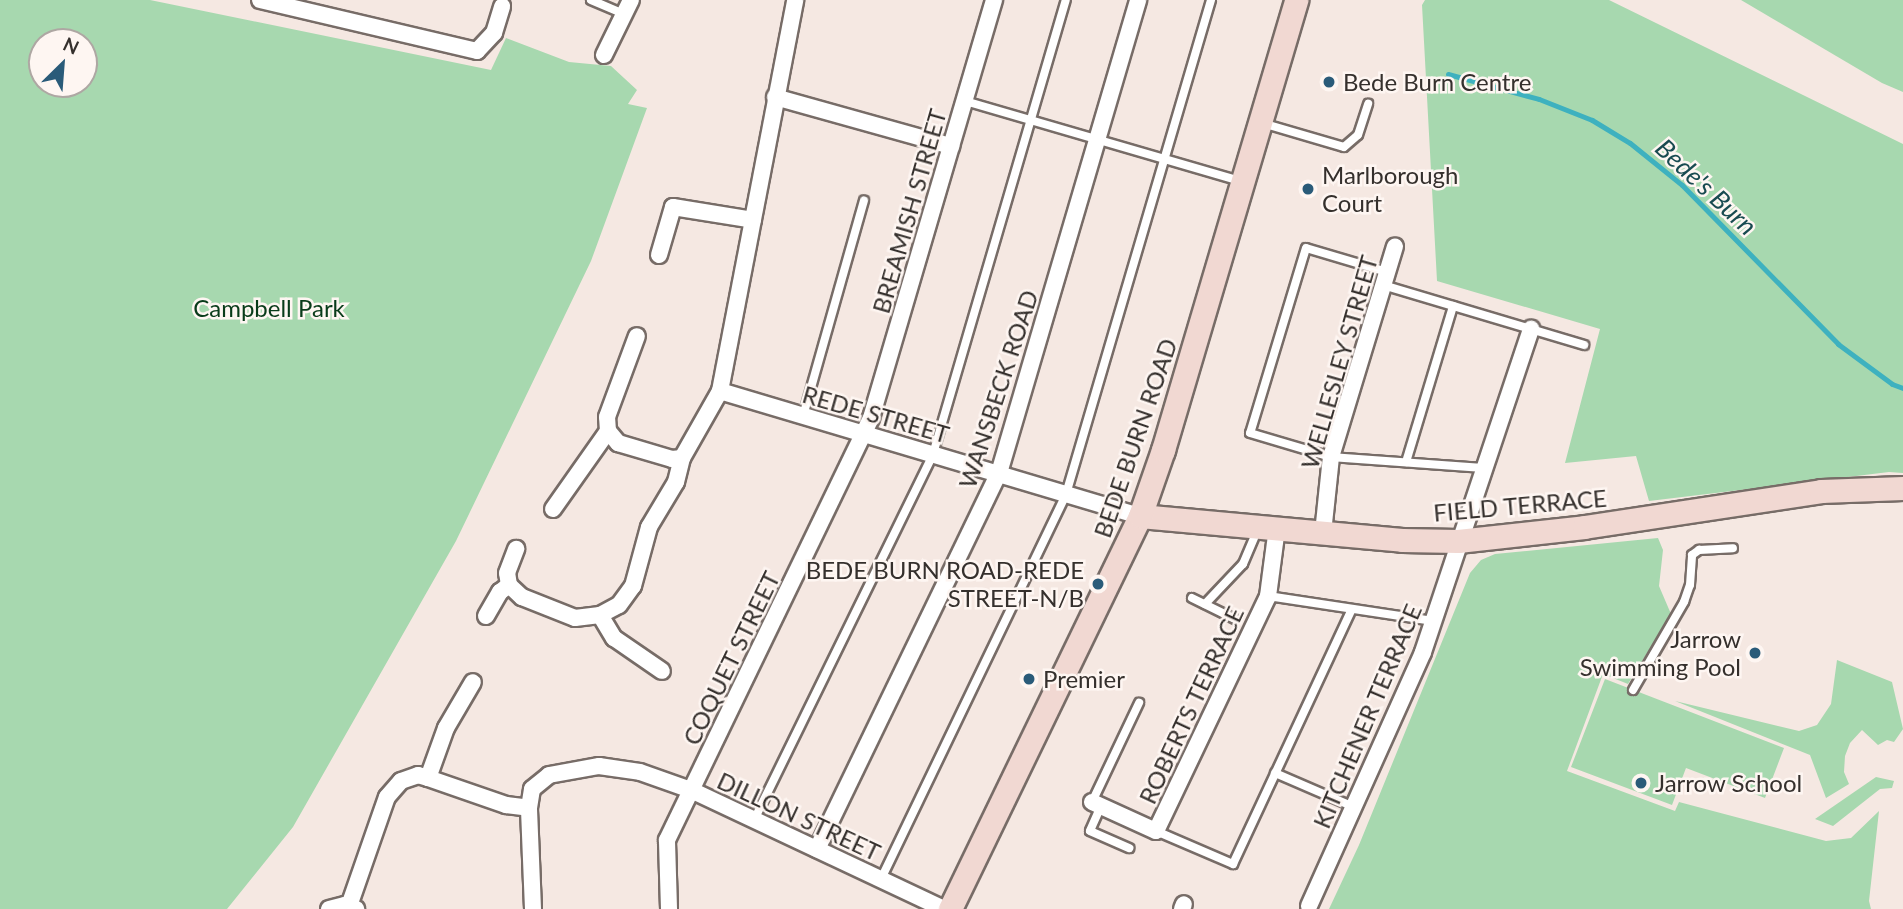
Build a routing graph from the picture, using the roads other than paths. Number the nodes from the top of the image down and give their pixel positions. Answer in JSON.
{"nodes":[{"id":1,"x":260,"y":0,"type":"edge"},
{"id":2,"x":591,"y":0,"type":"edge"},
{"id":3,"x":795,"y":0,"type":"edge"},
{"id":4,"x":994,"y":0,"type":"edge"},
{"id":5,"x":1066,"y":0,"type":"edge"},
{"id":6,"x":1138,"y":0,"type":"edge"},
{"id":7,"x":1211,"y":0,"type":"edge"},
{"id":8,"x":1296,"y":0,"type":"edge"},
{"id":9,"x":502,"y":6,"type":"dead end"},
{"id":10,"x":629,"y":7,"type":"edge"},
{"id":11,"x":604,"y":55,"type":"dead end"},
{"id":12,"x":775,"y":97,"type":"junction"},
{"id":13,"x":965,"y":101,"type":"junction"},
{"id":14,"x":1368,"y":104,"type":"dead end"},
{"id":15,"x":1030,"y":120,"type":"junction"},
{"id":16,"x":1260,"y":122,"type":"junction"},
{"id":17,"x":1098,"y":140,"type":"junction"},
{"id":18,"x":951,"y":146,"type":"junction"},
{"id":19,"x":1164,"y":159,"type":"junction"},
{"id":20,"x":1242,"y":182,"type":"junction"},
{"id":21,"x":864,"y":200,"type":"dead end"},
{"id":22,"x":753,"y":220,"type":"junction"},
{"id":23,"x":1395,"y":246,"type":"dead end"},
{"id":24,"x":659,"y":255,"type":"dead end"},
{"id":25,"x":1385,"y":278,"type":"junction"},
{"id":26,"x":1453,"y":306,"type":"junction"},
{"id":27,"x":1531,"y":329,"type":"junction"},
{"id":28,"x":637,"y":336,"type":"dead end"},
{"id":29,"x":1584,"y":345,"type":"dead end"},
{"id":30,"x":720,"y":391,"type":"junction"},
{"id":31,"x":803,"y":416,"type":"junction"},
{"id":32,"x":608,"y":431,"type":"junction"},
{"id":33,"x":865,"y":434,"type":"junction"},
{"id":34,"x":933,"y":454,"type":"junction"},
{"id":35,"x":1331,"y":457,"type":"junction"},
{"id":36,"x":682,"y":458,"type":"junction"},
{"id":37,"x":1406,"y":462,"type":"junction"},
{"id":38,"x":1483,"y":468,"type":"junction"},
{"id":39,"x":999,"y":473,"type":"junction"},
{"id":40,"x":1903,"y":488,"type":"edge"},
{"id":41,"x":1066,"y":494,"type":"junction"},
{"id":42,"x":553,"y":509,"type":"dead end"},
{"id":43,"x":1140,"y":516,"type":"junction"},
{"id":44,"x":1268,"y":527,"type":"junction"},
{"id":45,"x":1323,"y":533,"type":"junction"},
{"id":46,"x":1458,"y":541,"type":"junction"},
{"id":47,"x":1734,"y":548,"type":"dead end"},
{"id":48,"x":516,"y":549,"type":"dead end"},
{"id":49,"x":509,"y":585,"type":"junction"},
{"id":50,"x":1268,"y":596,"type":"junction"},
{"id":51,"x":1192,"y":598,"type":"dead end"},
{"id":52,"x":1205,"y":604,"type":"junction"},
{"id":53,"x":1352,"y":609,"type":"junction"},
{"id":54,"x":600,"y":615,"type":"junction"},
{"id":55,"x":486,"y":616,"type":"dead end"},
{"id":56,"x":1235,"y":619,"type":"dead end"},
{"id":57,"x":1433,"y":621,"type":"junction"},
{"id":58,"x":662,"y":671,"type":"dead end"},
{"id":59,"x":473,"y":682,"type":"dead end"},
{"id":60,"x":1633,"y":690,"type":"dead end"},
{"id":61,"x":1139,"y":703,"type":"dead end"},
{"id":62,"x":1275,"y":773,"type":"junction"},
{"id":63,"x":428,"y":778,"type":"junction"},
{"id":64,"x":691,"y":790,"type":"junction"},
{"id":65,"x":1097,"y":804,"type":"junction"},
{"id":66,"x":1354,"y":807,"type":"junction"},
{"id":67,"x":528,"y":808,"type":"junction"},
{"id":68,"x":754,"y":820,"type":"junction"},
{"id":69,"x":1156,"y":831,"type":"junction"},
{"id":70,"x":1129,"y":848,"type":"dead end"},
{"id":71,"x":817,"y":849,"type":"junction"},
{"id":72,"x":881,"y":879,"type":"junction"},
{"id":73,"x":1309,"y":906,"type":"dead end"},
{"id":74,"x":353,"y":907,"type":"edge"},
{"id":75,"x":329,"y":909,"type":"edge"},
{"id":76,"x":533,"y":909,"type":"edge"},
{"id":77,"x":668,"y":909,"type":"edge"},
{"id":78,"x":944,"y":909,"type":"edge"},
{"id":79,"x":950,"y":909,"type":"edge"}],
"edges":[{"from":1,"to":9,"type":"street"},
{"from":2,"to":10,"type":"lane"},
{"from":3,"to":12,"type":"street"},
{"from":4,"to":13,"type":"street","name":"BREAMISH STREET"},
{"from":5,"to":15,"type":"lane"},
{"from":6,"to":17,"type":"street","name":"WANSBECK ROAD"},
{"from":7,"to":19,"type":"lane"},
{"from":8,"to":16,"type":"main road","name":"BEDE BURN ROAD"},
{"from":10,"to":11,"type":"street"},
{"from":12,"to":18,"type":"street"},
{"from":12,"to":22,"type":"street"},
{"from":13,"to":15,"type":"lane"},
{"from":13,"to":18,"type":"street","name":"BREAMISH STREET"},
{"from":14,"to":16,"type":"lane"},
{"from":15,"to":17,"type":"lane"},
{"from":15,"to":34,"type":"lane"},
{"from":16,"to":20,"type":"main road","name":"BEDE BURN ROAD"},
{"from":17,"to":19,"type":"lane"},
{"from":17,"to":39,"type":"street","name":"WANSBECK ROAD"},
{"from":18,"to":33,"type":"street","name":"BREAMISH STREET"},
{"from":19,"to":20,"type":"lane"},
{"from":19,"to":41,"type":"lane"},
{"from":20,"to":43,"type":"main road","name":"BEDE BURN ROAD"},
{"from":21,"to":31,"type":"lane"},
{"from":22,"to":24,"type":"street"},
{"from":22,"to":30,"type":"street"},
{"from":23,"to":25,"type":"street","name":"WELLESLEY STREET"},
{"from":25,"to":26,"type":"lane"},
{"from":25,"to":35,"type":"street","name":"WELLESLEY STREET"},
{"from":25,"to":35,"type":"lane"},
{"from":26,"to":27,"type":"lane"},
{"from":26,"to":37,"type":"lane"},
{"from":27,"to":29,"type":"lane"},
{"from":27,"to":38,"type":"street","name":"KITCHENER TERRACE"},
{"from":28,"to":32,"type":"street"},
{"from":30,"to":31,"type":"street","name":"REDE STREET"},
{"from":30,"to":36,"type":"street"},
{"from":31,"to":33,"type":"street","name":"REDE STREET"},
{"from":32,"to":36,"type":"street"},
{"from":32,"to":42,"type":"street"},
{"from":33,"to":34,"type":"street","name":"REDE STREET"},
{"from":33,"to":64,"type":"street","name":"COQUET STREET"},
{"from":34,"to":39,"type":"street","name":"REDE STREET"},
{"from":34,"to":68,"type":"lane"},
{"from":35,"to":37,"type":"lane"},
{"from":35,"to":45,"type":"street","name":"WELLESLEY STREET"},
{"from":36,"to":54,"type":"street"},
{"from":37,"to":38,"type":"lane"},
{"from":38,"to":46,"type":"street","name":"KITCHENER TERRACE"},
{"from":39,"to":41,"type":"street","name":"REDE STREET"},
{"from":39,"to":71,"type":"street","name":"WANSBECK ROAD"},
{"from":40,"to":46,"type":"main road","name":"FIELD TERRACE"},
{"from":41,"to":43,"type":"street","name":"REDE STREET"},
{"from":41,"to":72,"type":"lane"},
{"from":43,"to":44,"type":"main road","name":"FIELD TERRACE"},
{"from":43,"to":79,"type":"main road","name":"BEDE BURN ROAD"},
{"from":44,"to":45,"type":"main road","name":"FIELD TERRACE"},
{"from":44,"to":50,"type":"street","name":"ROBERTS TERRACE"},
{"from":44,"to":52,"type":"lane"},
{"from":45,"to":46,"type":"main road","name":"FIELD TERRACE"},
{"from":46,"to":57,"type":"street","name":"KITCHENER TERRACE"},
{"from":47,"to":60,"type":"lane"},
{"from":48,"to":49,"type":"street"},
{"from":49,"to":54,"type":"street"},
{"from":49,"to":55,"type":"street"},
{"from":50,"to":53,"type":"lane"},
{"from":50,"to":69,"type":"street","name":"ROBERTS TERRACE"},
{"from":51,"to":52,"type":"lane"},
{"from":52,"to":56,"type":"lane"},
{"from":53,"to":57,"type":"lane"},
{"from":53,"to":62,"type":"lane"},
{"from":54,"to":58,"type":"street"},
{"from":57,"to":66,"type":"street","name":"KITCHENER TERRACE"},
{"from":59,"to":63,"type":"street"},
{"from":61,"to":65,"type":"lane"},
{"from":62,"to":66,"type":"lane"},
{"from":62,"to":69,"type":"lane"},
{"from":63,"to":67,"type":"street"},
{"from":63,"to":74,"type":"street"},
{"from":64,"to":67,"type":"street","name":"DILLON STREET"},
{"from":64,"to":68,"type":"street","name":"DILLON STREET"},
{"from":64,"to":77,"type":"street","name":"COQUET STREET"},
{"from":65,"to":69,"type":"street","name":"ROBERTS TERRACE"},
{"from":65,"to":70,"type":"lane"},
{"from":66,"to":73,"type":"street","name":"KITCHENER TERRACE"},
{"from":67,"to":76,"type":"street"},
{"from":68,"to":71,"type":"street","name":"DILLON STREET"},
{"from":71,"to":72,"type":"street","name":"DILLON STREET"},
{"from":72,"to":78,"type":"street","name":"DILLON STREET"},
{"from":74,"to":75,"type":"street"}]}
